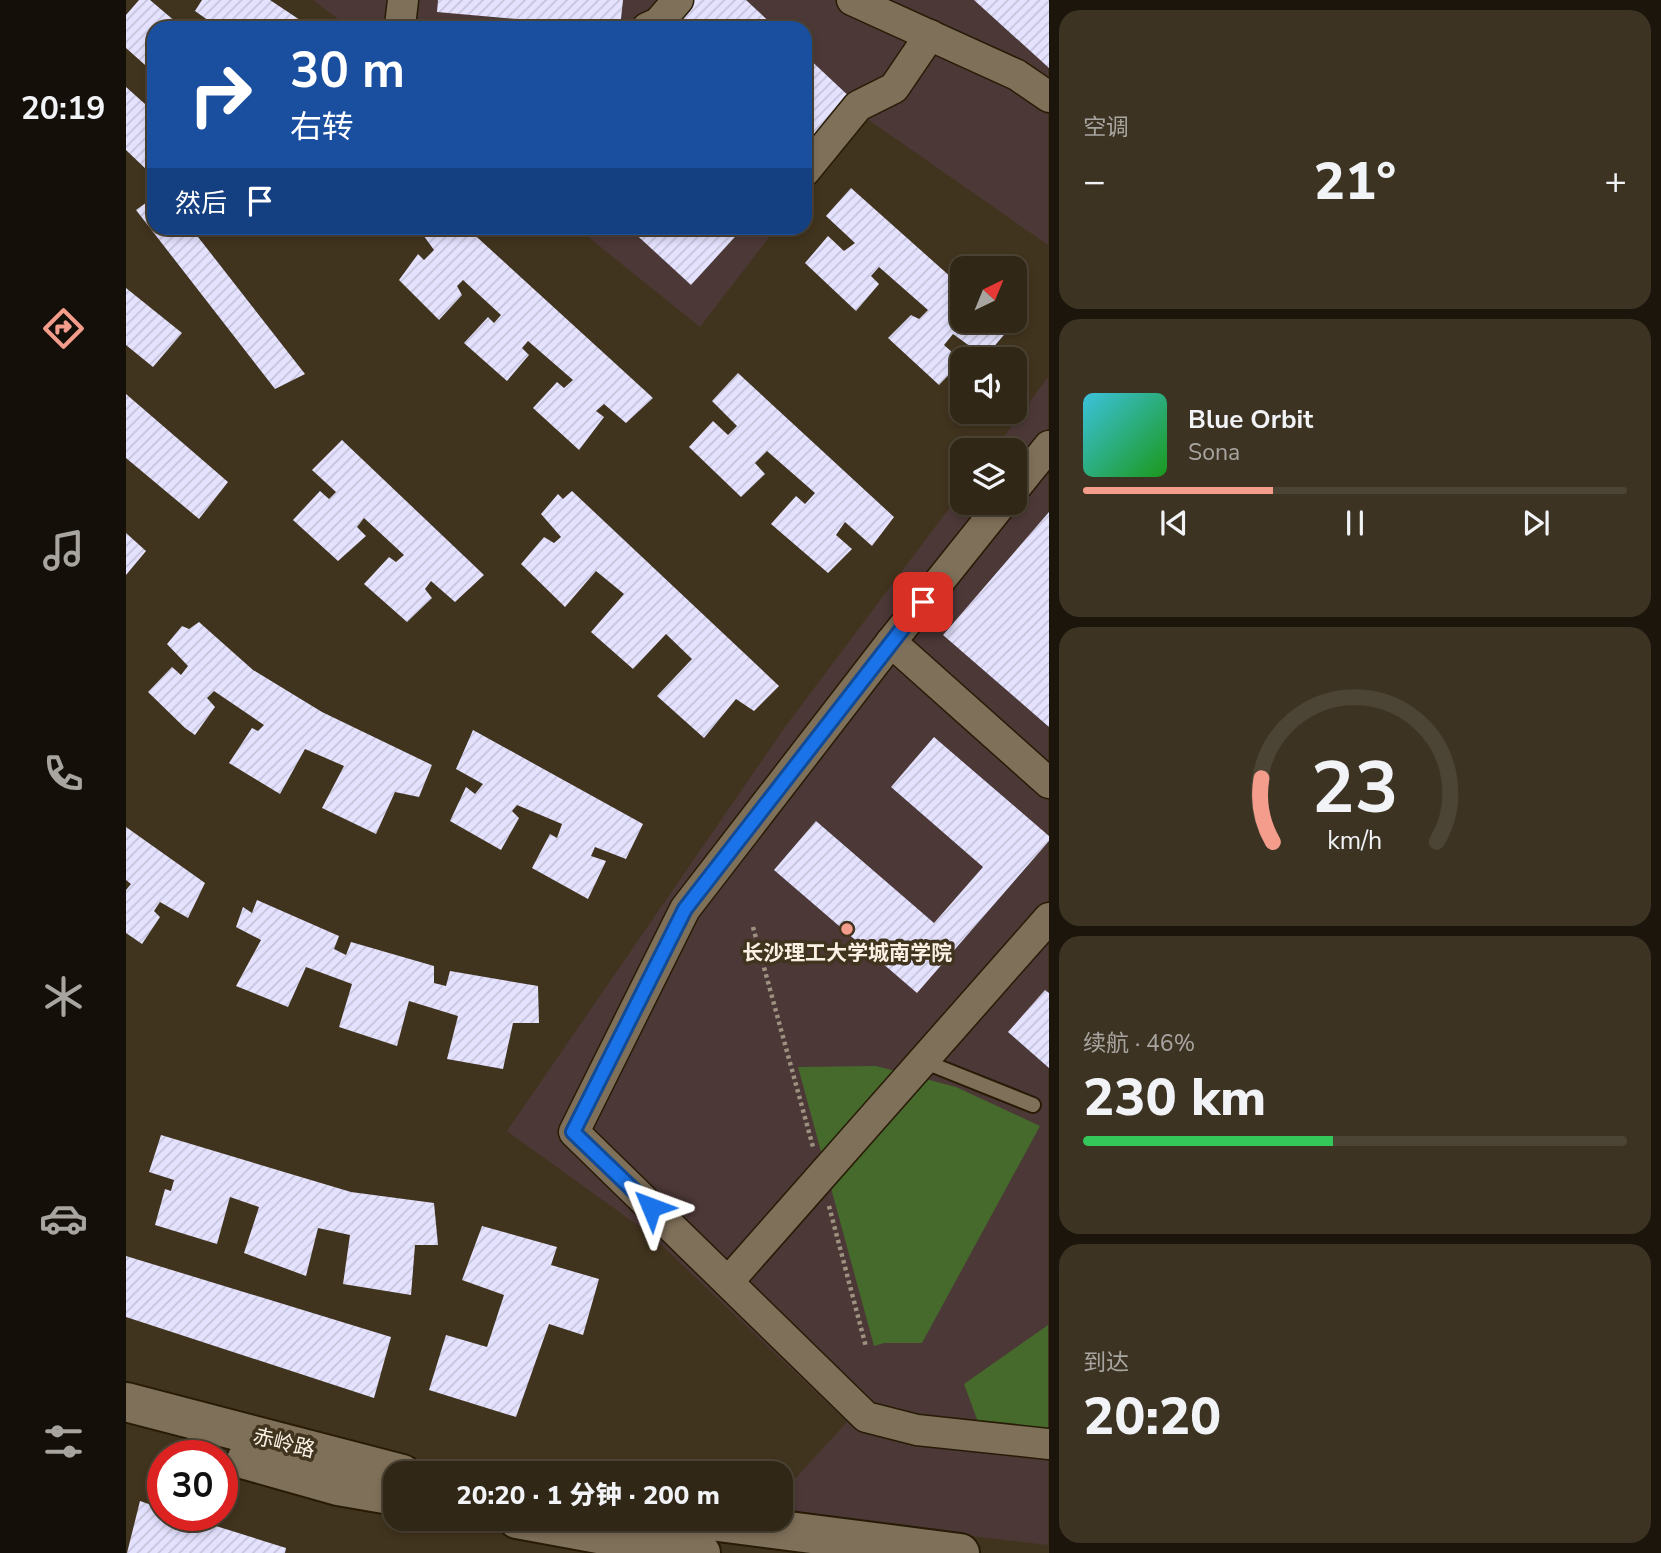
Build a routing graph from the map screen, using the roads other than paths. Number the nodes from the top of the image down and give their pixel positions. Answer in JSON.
{"nodes":[{"id":1,"x":678,"y":0,"type":"edge"},
{"id":2,"x":852,"y":0,"type":"edge"},
{"id":3,"x":660,"y":21,"type":"edge"},
{"id":4,"x":930,"y":35,"type":"junction"},
{"id":5,"x":1048,"y":97,"type":"edge"},
{"id":6,"x":812,"y":162,"type":"edge"},
{"id":7,"x":1048,"y":446,"type":"edge"},
{"id":8,"x":1027,"y":473,"type":"edge"},
{"id":9,"x":993,"y":515,"type":"edge"},
{"id":10,"x":891,"y":642,"type":"junction"},
{"id":11,"x":1048,"y":783,"type":"edge"},
{"id":12,"x":1048,"y":918,"type":"edge"},
{"id":13,"x":923,"y":1061,"type":"junction"},
{"id":14,"x":1032,"y":1105,"type":"dead end"},
{"id":15,"x":728,"y":1282,"type":"junction"},
{"id":16,"x":126,"y":1402,"type":"edge"},
{"id":17,"x":126,"y":1426,"type":"edge"},
{"id":18,"x":1048,"y":1444,"type":"edge"},
{"id":19,"x":383,"y":1469,"type":"edge"},
{"id":20,"x":383,"y":1494,"type":"edge"},
{"id":21,"x":582,"y":1531,"type":"edge"},
{"id":22,"x":789,"y":1531,"type":"edge"},
{"id":23,"x":701,"y":1553,"type":"edge"},
{"id":24,"x":960,"y":1553,"type":"edge"}],
"edges":[{"from":1,"to":3,"type":"street"},
{"from":2,"to":4,"type":"street"},
{"from":4,"to":5,"type":"street"},
{"from":4,"to":6,"type":"street"},
{"from":7,"to":8,"type":"street"},
{"from":9,"to":10,"type":"street"},
{"from":10,"to":11,"type":"street"},
{"from":10,"to":15,"type":"street"},
{"from":12,"to":13,"type":"street"},
{"from":13,"to":14,"type":"lane"},
{"from":13,"to":15,"type":"street"},
{"from":15,"to":18,"type":"street"},
{"from":16,"to":19,"type":"main road","name":"赤岭路"},
{"from":17,"to":20,"type":"main road","name":"赤岭路"},
{"from":21,"to":23,"type":"main road"},
{"from":22,"to":24,"type":"main road"}]}
